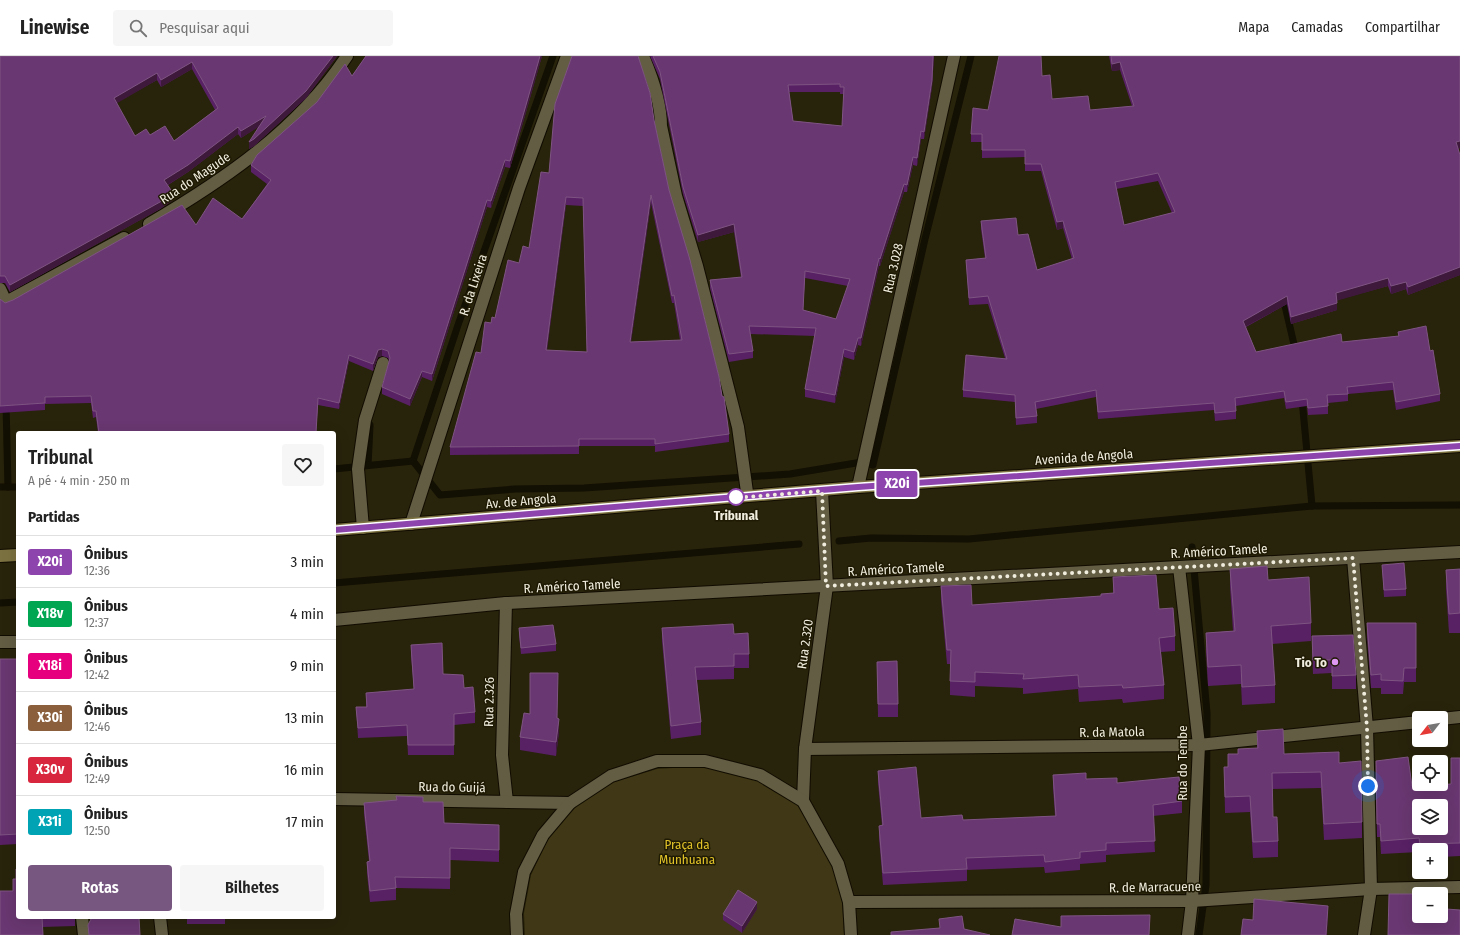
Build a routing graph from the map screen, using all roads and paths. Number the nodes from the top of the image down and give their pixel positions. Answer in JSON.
{"nodes":[{"id":1,"x":347,"y":56,"type":"edge"},
{"id":2,"x":568,"y":56,"type":"edge"},
{"id":3,"x":642,"y":56,"type":"edge"},
{"id":4,"x":954,"y":56,"type":"edge"},
{"id":5,"x":0,"y":289,"type":"edge"},
{"id":6,"x":383,"y":363,"type":"dead end"},
{"id":7,"x":1460,"y":446,"type":"edge"},
{"id":8,"x":858,"y":487,"type":"junction"},
{"id":9,"x":822,"y":491,"type":"junction"},
{"id":10,"x":745,"y":496,"type":"junction"},
{"id":11,"x":710,"y":500,"type":"joint"},
{"id":12,"x":411,"y":524,"type":"junction"},
{"id":13,"x":364,"y":528,"type":"junction"},
{"id":14,"x":336,"y":530,"type":"edge"},
{"id":15,"x":1460,"y":552,"type":"edge"},
{"id":16,"x":16,"y":555,"type":"edge"},
{"id":17,"x":0,"y":556,"type":"edge"},
{"id":18,"x":1353,"y":558,"type":"junction"},
{"id":19,"x":1179,"y":567,"type":"junction"},
{"id":20,"x":826,"y":586,"type":"junction"},
{"id":21,"x":506,"y":603,"type":"junction"},
{"id":22,"x":336,"y":620,"type":"edge"},
{"id":23,"x":0,"y":642,"type":"edge"},
{"id":24,"x":16,"y":642,"type":"edge"},
{"id":25,"x":1460,"y":717,"type":"edge"},
{"id":26,"x":1448,"y":718,"type":"edge"},
{"id":27,"x":1412,"y":723,"type":"edge"},
{"id":28,"x":1367,"y":728,"type":"junction"},
{"id":29,"x":1199,"y":745,"type":"junction"},
{"id":30,"x":805,"y":749,"type":"junction"},
{"id":31,"x":336,"y":799,"type":"edge"},
{"id":32,"x":803,"y":801,"type":"junction"},
{"id":33,"x":507,"y":802,"type":"junction"},
{"id":34,"x":570,"y":802,"type":"junction"},
{"id":35,"x":1460,"y":887,"type":"edge"},
{"id":36,"x":1371,"y":889,"type":"junction"},
{"id":37,"x":1192,"y":901,"type":"junction"},
{"id":38,"x":849,"y":902,"type":"junction"},
{"id":39,"x":82,"y":919,"type":"edge"},
{"id":40,"x":160,"y":919,"type":"edge"},
{"id":41,"x":84,"y":935,"type":"edge"},
{"id":42,"x":162,"y":935,"type":"edge"},
{"id":43,"x":517,"y":935,"type":"edge"},
{"id":44,"x":851,"y":935,"type":"edge"},
{"id":45,"x":1188,"y":935,"type":"edge"},
{"id":46,"x":1364,"y":935,"type":"edge"}],
"edges":[{"from":1,"to":5,"type":"street","name":"Rua do Magude"},
{"from":2,"to":12,"type":"street","name":"R. da Lixeira"},
{"from":3,"to":10,"type":"street"},
{"from":4,"to":8,"type":"street","name":"Rua 3.028"},
{"from":6,"to":13,"type":"street"},
{"from":7,"to":8,"type":"main road","name":"Avenida de Angola"},
{"from":8,"to":9,"type":"main road","name":"Avenida de Angola"},
{"from":9,"to":10,"type":"main road","name":"Avenida de Angola"},
{"from":9,"to":20,"type":"street","name":"Rua 2.320"},
{"from":10,"to":11,"type":"main road","name":"Avenida de Angola"},
{"from":11,"to":12,"type":"main road","name":"Av. de Angola"},
{"from":12,"to":13,"type":"main road","name":"Av. de Angola"},
{"from":13,"to":14,"type":"main road","name":"Av. de Angola"},
{"from":15,"to":18,"type":"street","name":"R. Américo Tamele"},
{"from":16,"to":17,"type":"main road"},
{"from":18,"to":19,"type":"street","name":"R. Américo Tamele"},
{"from":18,"to":28,"type":"street"},
{"from":19,"to":20,"type":"street","name":"R. Américo Tamele"},
{"from":19,"to":29,"type":"street","name":"Rua do Tembe"},
{"from":20,"to":21,"type":"street","name":"R. Américo Tamele"},
{"from":20,"to":30,"type":"street","name":"Rua 2.320"},
{"from":21,"to":22,"type":"street","name":"R. Américo Tamele"},
{"from":21,"to":33,"type":"street","name":"Rua 2.326"},
{"from":23,"to":24,"type":"street"},
{"from":25,"to":26,"type":"street"},
{"from":27,"to":28,"type":"street","name":"R. da Matola"},
{"from":28,"to":29,"type":"street","name":"R. da Matola"},
{"from":28,"to":36,"type":"street"},
{"from":29,"to":30,"type":"street","name":"R. da Matola"},
{"from":29,"to":37,"type":"street","name":"Rua do Tembe"},
{"from":30,"to":32,"type":"street","name":"Rua 2.320"},
{"from":31,"to":33,"type":"street","name":"Rua do Guijá"},
{"from":32,"to":34,"type":"street"},
{"from":32,"to":38,"type":"street"},
{"from":33,"to":34,"type":"street","name":"Rua do Guijá"},
{"from":34,"to":43,"type":"street"},
{"from":35,"to":36,"type":"street","name":"R. de Marracuene"},
{"from":36,"to":37,"type":"street","name":"R. de Marracuene"},
{"from":36,"to":46,"type":"street"},
{"from":37,"to":38,"type":"street","name":"R. de Marracuene"},
{"from":37,"to":45,"type":"street","name":"Rua do Tembe"},
{"from":38,"to":44,"type":"street"},
{"from":39,"to":41,"type":"street"},
{"from":40,"to":42,"type":"street"}]}
